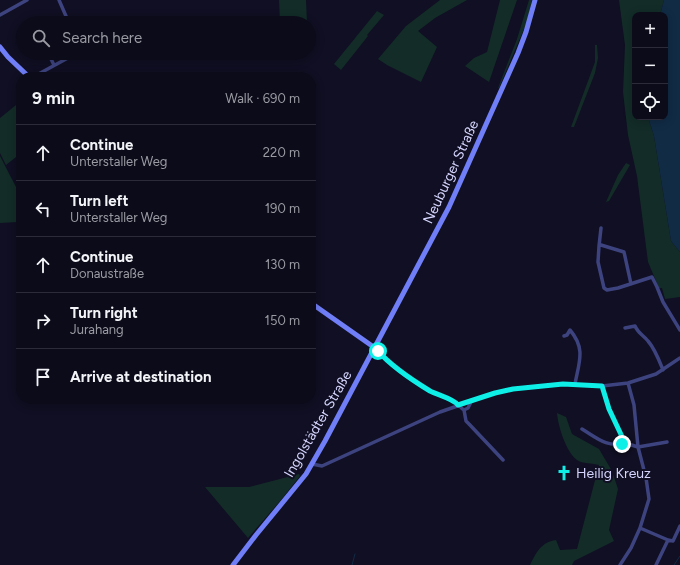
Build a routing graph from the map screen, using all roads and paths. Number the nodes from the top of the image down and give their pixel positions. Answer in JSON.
{"nodes":[{"id":1,"x":27,"y":0,"type":"edge"},
{"id":2,"x":59,"y":0,"type":"edge"},
{"id":3,"x":535,"y":0,"type":"edge"},
{"id":4,"x":0,"y":14,"type":"edge"},
{"id":5,"x":66,"y":16,"type":"edge"},
{"id":6,"x":0,"y":47,"type":"edge"},
{"id":7,"x":52,"y":60,"type":"edge"},
{"id":8,"x":64,"y":60,"type":"edge"},
{"id":9,"x":54,"y":65,"type":"junction"},
{"id":10,"x":24,"y":72,"type":"edge"},
{"id":11,"x":42,"y":72,"type":"edge"},
{"id":12,"x":601,"y":228,"type":"dead end"},
{"id":13,"x":599,"y":246,"type":"junction"},
{"id":14,"x":631,"y":284,"type":"junction"},
{"id":15,"x":316,"y":307,"type":"edge"},
{"id":16,"x":625,"y":328,"type":"dead end"},
{"id":17,"x":680,"y":330,"type":"edge"},
{"id":18,"x":564,"y":336,"type":"dead end"},
{"id":19,"x":375,"y":348,"type":"junction"},
{"id":20,"x":680,"y":358,"type":"edge"},
{"id":21,"x":663,"y":370,"type":"junction"},
{"id":22,"x":628,"y":383,"type":"junction"},
{"id":23,"x":575,"y":384,"type":"junction"},
{"id":24,"x":602,"y":386,"type":"junction"},
{"id":25,"x":472,"y":400,"type":"junction"},
{"id":26,"x":458,"y":405,"type":"junction"},
{"id":27,"x":464,"y":410,"type":"junction"},
{"id":28,"x":582,"y":429,"type":"dead end"},
{"id":29,"x":667,"y":442,"type":"dead end"},
{"id":30,"x":625,"y":443,"type":"junction"},
{"id":31,"x":638,"y":448,"type":"junction"},
{"id":32,"x":503,"y":460,"type":"dead end"},
{"id":33,"x":312,"y":464,"type":"junction"},
{"id":34,"x":680,"y":526,"type":"edge"},
{"id":35,"x":640,"y":528,"type":"junction"},
{"id":36,"x":668,"y":540,"type":"junction"},
{"id":37,"x":233,"y":565,"type":"edge"},
{"id":38,"x":620,"y":565,"type":"edge"},
{"id":39,"x":656,"y":565,"type":"edge"}],
"edges":[{"from":1,"to":4,"type":"street"},
{"from":2,"to":5,"type":"street"},
{"from":3,"to":19,"type":"main road","name":"Neuburger Straße"},
{"from":6,"to":10,"type":"main road"},
{"from":7,"to":9,"type":"street"},
{"from":8,"to":9,"type":"street"},
{"from":9,"to":11,"type":"street"},
{"from":12,"to":13,"type":"street"},
{"from":13,"to":14,"type":"street"},
{"from":13,"to":14,"type":"street"},
{"from":14,"to":17,"type":"street"},
{"from":15,"to":19,"type":"main road"},
{"from":16,"to":21,"type":"street"},
{"from":18,"to":23,"type":"street"},
{"from":19,"to":26,"type":"street"},
{"from":19,"to":33,"type":"main road","name":"Ingolstädter Straße"},
{"from":20,"to":21,"type":"street"},
{"from":21,"to":22,"type":"street"},
{"from":22,"to":24,"type":"street"},
{"from":22,"to":31,"type":"street"},
{"from":23,"to":24,"type":"street"},
{"from":23,"to":25,"type":"street"},
{"from":24,"to":30,"type":"street"},
{"from":25,"to":26,"type":"street"},
{"from":25,"to":27,"type":"street"},
{"from":26,"to":27,"type":"street"},
{"from":26,"to":33,"type":"street"},
{"from":27,"to":32,"type":"street"},
{"from":28,"to":30,"type":"street"},
{"from":29,"to":31,"type":"street"},
{"from":30,"to":31,"type":"street"},
{"from":31,"to":35,"type":"street"},
{"from":33,"to":37,"type":"main road","name":"Ingolstädter Straße"},
{"from":34,"to":36,"type":"street"},
{"from":35,"to":36,"type":"street"},
{"from":35,"to":38,"type":"street"},
{"from":36,"to":39,"type":"street"}]}
